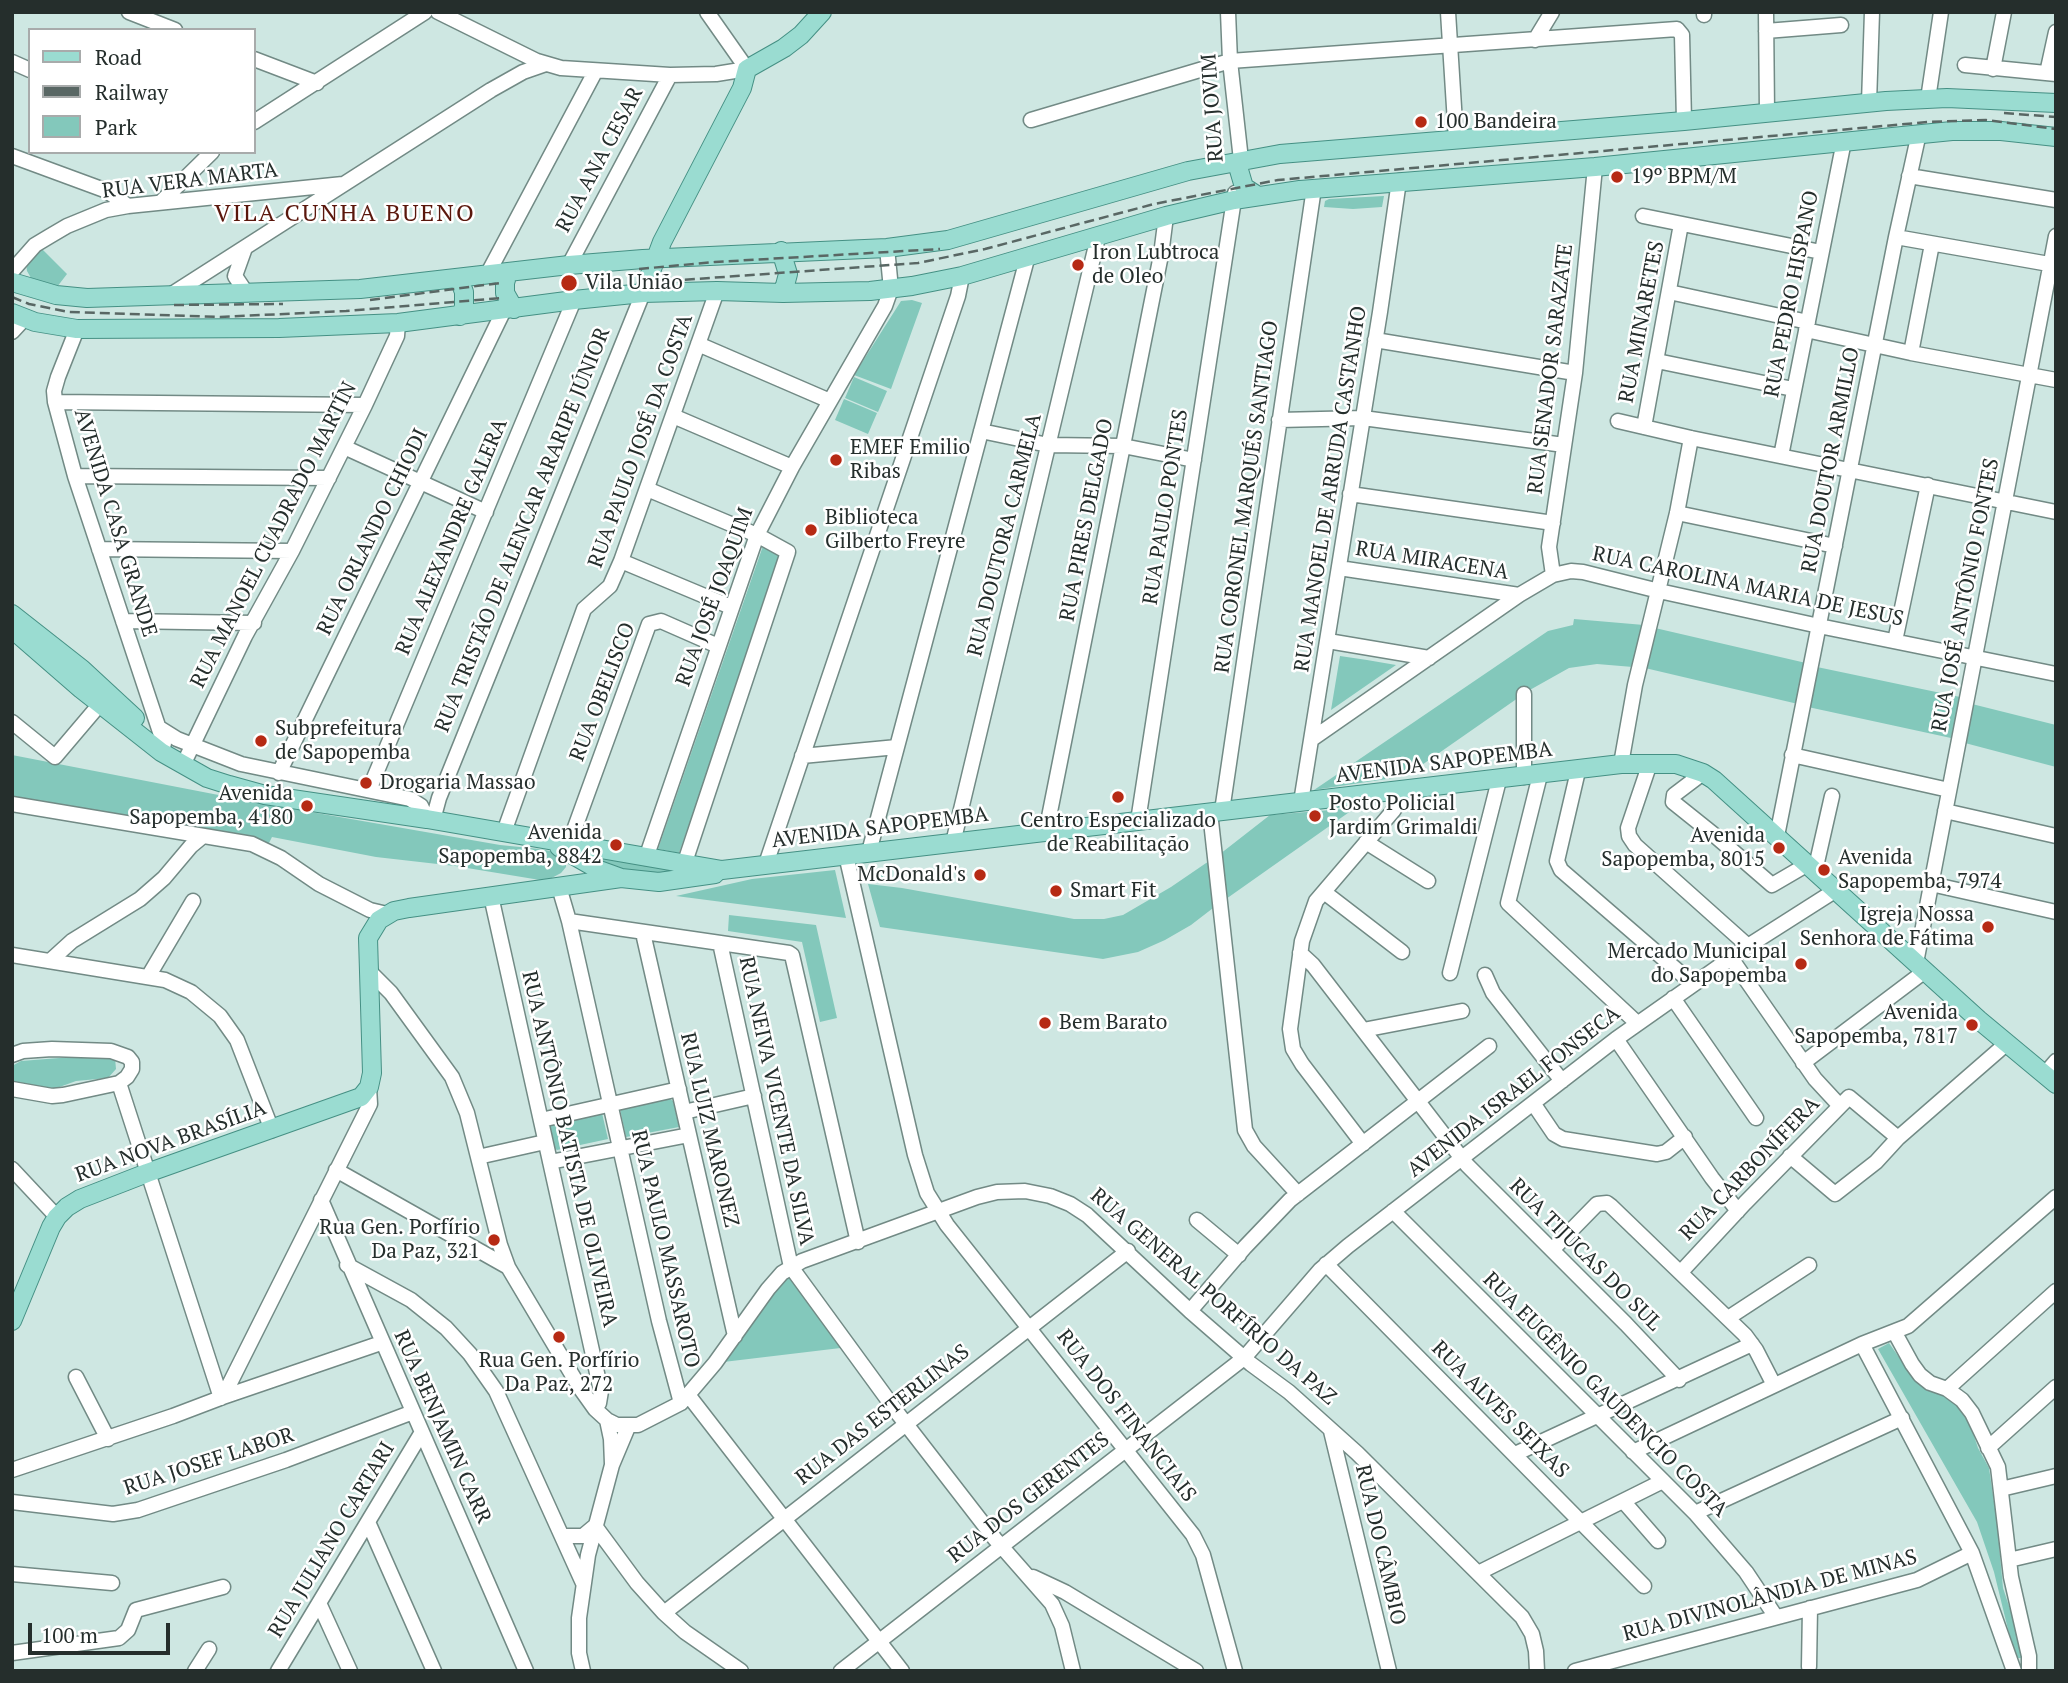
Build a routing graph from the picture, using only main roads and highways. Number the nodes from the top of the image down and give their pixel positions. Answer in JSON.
{"nodes":[{"id":1,"x":822,"y":12,"type":"edge"},
{"id":2,"x":1947,"y":98,"type":"junction"},
{"id":3,"x":2003,"y":100,"type":"junction"},
{"id":4,"x":2056,"y":103,"type":"edge"},
{"id":5,"x":1952,"y":131,"type":"junction"},
{"id":6,"x":2001,"y":131,"type":"junction"},
{"id":7,"x":2056,"y":137,"type":"edge"},
{"id":8,"x":1240,"y":165,"type":"junction"},
{"id":9,"x":1258,"y":196,"type":"junction"},
{"id":10,"x":781,"y":251,"type":"junction"},
{"id":11,"x":655,"y":258,"type":"junction"},
{"id":12,"x":508,"y":273,"type":"junction"},
{"id":13,"x":458,"y":279,"type":"junction"},
{"id":14,"x":12,"y":282,"type":"edge"},
{"id":15,"x":643,"y":293,"type":"junction"},
{"id":16,"x":783,"y":293,"type":"junction"},
{"id":17,"x":510,"y":309,"type":"junction"},
{"id":18,"x":18,"y":316,"type":"edge"},
{"id":19,"x":460,"y":316,"type":"junction"},
{"id":20,"x":12,"y":614,"type":"edge"},
{"id":21,"x":18,"y":634,"type":"edge"},
{"id":22,"x":82,"y":669,"type":"junction"},
{"id":23,"x":130,"y":721,"type":"junction"},
{"id":24,"x":180,"y":763,"type":"junction"},
{"id":25,"x":550,"y":841,"type":"junction"},
{"id":26,"x":608,"y":851,"type":"junction"},
{"id":27,"x":582,"y":860,"type":"junction"},
{"id":28,"x":679,"y":864,"type":"junction"},
{"id":29,"x":722,"y":870,"type":"junction"},
{"id":30,"x":621,"y":878,"type":"junction"},
{"id":31,"x":659,"y":882,"type":"junction"},
{"id":32,"x":554,"y":887,"type":"junction"},
{"id":33,"x":2052,"y":1073,"type":"edge"},
{"id":34,"x":17,"y":1299,"type":"edge"},
{"id":35,"x":12,"y":1321,"type":"edge"}],
"edges":[{"from":1,"to":11,"type":"main road","name":"RUA TRISTÃO DE ALENCAR ARARIPE JÚNIOR"},
{"from":2,"to":3,"type":"main road"},
{"from":2,"to":5,"type":"main road"},
{"from":2,"to":8,"type":"main road"},
{"from":3,"to":4,"type":"main road"},
{"from":3,"to":6,"type":"main road"},
{"from":5,"to":6,"type":"main road"},
{"from":5,"to":9,"type":"main road"},
{"from":6,"to":7,"type":"main road"},
{"from":8,"to":9,"type":"main road"},
{"from":8,"to":10,"type":"main road"},
{"from":9,"to":16,"type":"main road"},
{"from":10,"to":11,"type":"main road"},
{"from":10,"to":16,"type":"main road"},
{"from":11,"to":12,"type":"main road"},
{"from":11,"to":15,"type":"main road","name":"RUA TRISTÃO DE ALENCAR ARARIPE JÚNIOR"},
{"from":12,"to":13,"type":"main road"},
{"from":12,"to":17,"type":"main road"},
{"from":13,"to":14,"type":"main road"},
{"from":13,"to":19,"type":"main road"},
{"from":15,"to":16,"type":"main road"},
{"from":15,"to":17,"type":"main road"},
{"from":17,"to":19,"type":"main road"},
{"from":18,"to":19,"type":"main road"},
{"from":20,"to":22,"type":"main road","name":"AVENIDA SAPOPEMBA"},
{"from":21,"to":22,"type":"main road"},
{"from":21,"to":23,"type":"main road","name":"AVENIDA SAPOPEMBA"},
{"from":22,"to":23,"type":"main road","name":"AVENIDA SAPOPEMBA"},
{"from":23,"to":24,"type":"main road","name":"AVENIDA SAPOPEMBA"},
{"from":23,"to":24,"type":"main road","name":"AVENIDA SAPOPEMBA"},
{"from":24,"to":25,"type":"main road","name":"AVENIDA SAPOPEMBA"},
{"from":25,"to":26,"type":"main road","name":"AVENIDA SAPOPEMBA"},
{"from":25,"to":27,"type":"main road","name":"AVENIDA SAPOPEMBA"},
{"from":26,"to":27,"type":"main road"},
{"from":26,"to":28,"type":"main road","name":"AVENIDA SAPOPEMBA"},
{"from":27,"to":30,"type":"main road","name":"AVENIDA SAPOPEMBA"},
{"from":27,"to":32,"type":"main road"},
{"from":28,"to":29,"type":"main road","name":"AVENIDA SAPOPEMBA"},
{"from":28,"to":31,"type":"main road"},
{"from":29,"to":31,"type":"main road","name":"AVENIDA SAPOPEMBA"},
{"from":29,"to":33,"type":"main road","name":"AVENIDA SAPOPEMBA"},
{"from":30,"to":31,"type":"main road","name":"AVENIDA SAPOPEMBA"},
{"from":30,"to":32,"type":"main road"},
{"from":32,"to":34,"type":"main road","name":"RUA NOVA BRASÍLIA"},
{"from":34,"to":35,"type":"main road"}]}
